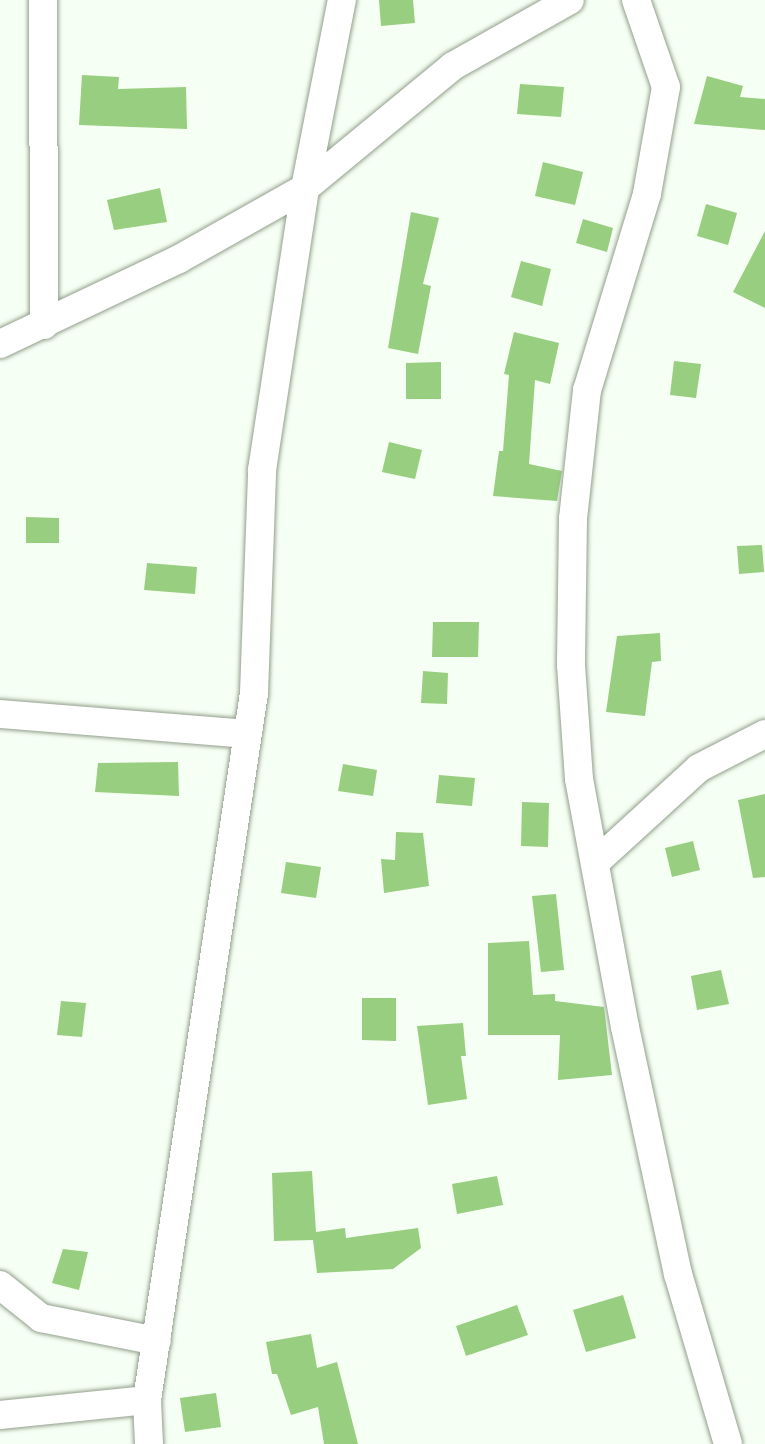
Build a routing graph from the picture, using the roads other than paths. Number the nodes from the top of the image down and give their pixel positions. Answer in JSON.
{"nodes":[{"id":1,"x":43,"y":0,"type":"edge"},
{"id":2,"x":342,"y":0,"type":"edge"},
{"id":3,"x":570,"y":0,"type":"edge"},
{"id":4,"x":636,"y":0,"type":"edge"},
{"id":5,"x":305,"y":188,"type":"junction"},
{"id":6,"x":44,"y":325,"type":"junction"},
{"id":7,"x":0,"y":344,"type":"edge"},
{"id":8,"x":0,"y":714,"type":"edge"},
{"id":9,"x":246,"y":734,"type":"junction"},
{"id":10,"x":765,"y":734,"type":"edge"},
{"id":11,"x":596,"y":862,"type":"junction"},
{"id":12,"x":0,"y":1285,"type":"edge"},
{"id":13,"x":157,"y":1341,"type":"junction"},
{"id":14,"x":147,"y":1400,"type":"junction"},
{"id":15,"x":0,"y":1415,"type":"edge"},
{"id":16,"x":148,"y":1444,"type":"edge"},
{"id":17,"x":728,"y":1444,"type":"edge"}],
"edges":[{"from":1,"to":6,"type":"street"},
{"from":2,"to":5,"type":"street"},
{"from":3,"to":5,"type":"street"},
{"from":4,"to":11,"type":"street"},
{"from":5,"to":6,"type":"street"},
{"from":5,"to":9,"type":"street"},
{"from":6,"to":7,"type":"street"},
{"from":8,"to":9,"type":"street"},
{"from":9,"to":13,"type":"street"},
{"from":10,"to":11,"type":"street"},
{"from":11,"to":17,"type":"street"},
{"from":12,"to":13,"type":"street"},
{"from":13,"to":14,"type":"street"},
{"from":14,"to":15,"type":"street"},
{"from":14,"to":16,"type":"street"}]}
